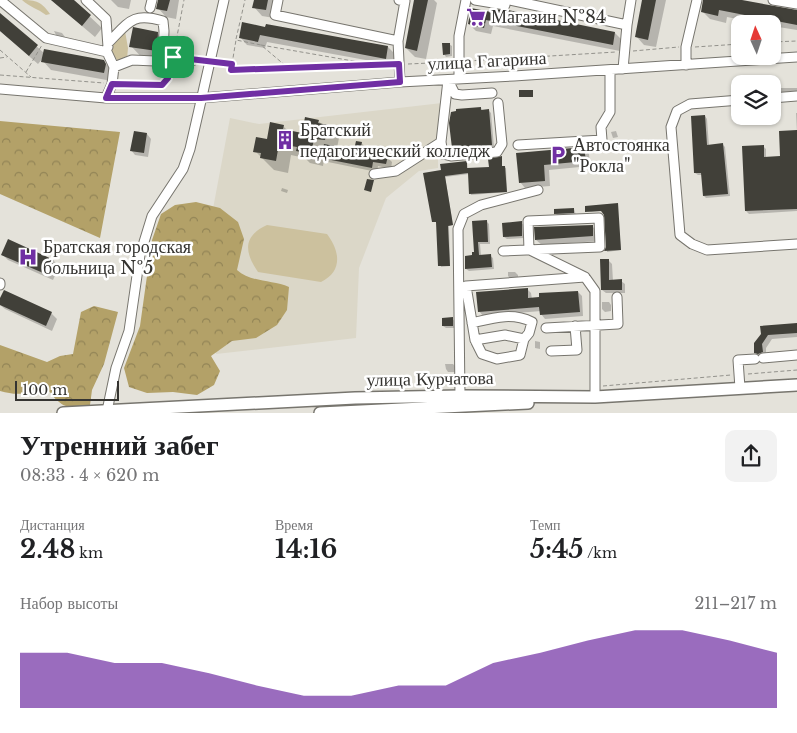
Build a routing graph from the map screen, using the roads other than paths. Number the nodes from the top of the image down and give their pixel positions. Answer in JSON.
{"nodes":[{"id":1,"x":0,"y":0,"type":"edge"},
{"id":2,"x":86,"y":0,"type":"edge"},
{"id":3,"x":224,"y":0,"type":"edge"},
{"id":4,"x":278,"y":0,"type":"edge"},
{"id":5,"x":399,"y":0,"type":"edge"},
{"id":6,"x":466,"y":0,"type":"edge"},
{"id":7,"x":475,"y":0,"type":"edge"},
{"id":8,"x":505,"y":0,"type":"edge"},
{"id":9,"x":510,"y":0,"type":"edge"},
{"id":10,"x":631,"y":0,"type":"edge"},
{"id":11,"x":697,"y":0,"type":"edge"},
{"id":12,"x":773,"y":0,"type":"edge"},
{"id":13,"x":797,"y":4,"type":"edge"},
{"id":14,"x":627,"y":25,"type":"junction"},
{"id":15,"x":398,"y":41,"type":"junction"},
{"id":16,"x":108,"y":47,"type":"junction"},
{"id":17,"x":797,"y":58,"type":"edge"},
{"id":18,"x":686,"y":65,"type":"junction"},
{"id":19,"x":114,"y":67,"type":"junction"},
{"id":20,"x":623,"y":69,"type":"junction"},
{"id":21,"x":610,"y":70,"type":"junction"},
{"id":22,"x":459,"y":79,"type":"junction"},
{"id":23,"x":448,"y":80,"type":"junction"},
{"id":24,"x":400,"y":82,"type":"junction"},
{"id":25,"x":0,"y":89,"type":"edge"},
{"id":26,"x":492,"y":93,"type":"dead end"},
{"id":27,"x":797,"y":96,"type":"edge"},
{"id":28,"x":781,"y":97,"type":"edge"},
{"id":29,"x":106,"y":98,"type":"junction"},
{"id":30,"x":201,"y":98,"type":"junction"},
{"id":31,"x":731,"y":101,"type":"edge"},
{"id":32,"x":498,"y":103,"type":"dead end"},
{"id":33,"x":441,"y":142,"type":"junction"},
{"id":34,"x":518,"y":145,"type":"dead end"},
{"id":35,"x":374,"y":174,"type":"dead end"},
{"id":36,"x":538,"y":190,"type":"dead end"},
{"id":37,"x":797,"y":244,"type":"edge"},
{"id":38,"x":529,"y":250,"type":"junction"},
{"id":39,"x":503,"y":251,"type":"dead end"},
{"id":40,"x":585,"y":277,"type":"junction"},
{"id":41,"x":617,"y":297,"type":"dead end"},
{"id":42,"x":472,"y":323,"type":"junction"},
{"id":43,"x":575,"y":326,"type":"junction"},
{"id":44,"x":595,"y":326,"type":"junction"},
{"id":45,"x":546,"y":328,"type":"dead end"},
{"id":46,"x":524,"y":339,"type":"junction"},
{"id":47,"x":475,"y":340,"type":"junction"},
{"id":48,"x":551,"y":351,"type":"dead end"},
{"id":49,"x":797,"y":355,"type":"edge"},
{"id":50,"x":797,"y":385,"type":"edge"},
{"id":51,"x":740,"y":388,"type":"junction"},
{"id":52,"x":595,"y":392,"type":"junction"},
{"id":53,"x":460,"y":396,"type":"junction"},
{"id":54,"x":355,"y":398,"type":"junction"},
{"id":55,"x":108,"y":411,"type":"junction"},
{"id":56,"x":356,"y":411,"type":"junction"},
{"id":57,"x":62,"y":413,"type":"edge"},
{"id":58,"x":320,"y":413,"type":"edge"}],
"edges":[{"from":1,"to":16,"type":"street"},
{"from":2,"to":16,"type":"street"},
{"from":3,"to":30,"type":"street"},
{"from":4,"to":15,"type":"street"},
{"from":5,"to":15,"type":"street"},
{"from":6,"to":22,"type":"street"},
{"from":7,"to":8,"type":"street"},
{"from":9,"to":14,"type":"street"},
{"from":10,"to":14,"type":"street"},
{"from":11,"to":18,"type":"street"},
{"from":12,"to":13,"type":"street"},
{"from":14,"to":20,"type":"street"},
{"from":15,"to":24,"type":"street"},
{"from":16,"to":19,"type":"street"},
{"from":16,"to":19,"type":"street"},
{"from":17,"to":18,"type":"street","name":"улица Гагарина"},
{"from":18,"to":20,"type":"street","name":"улица Гагарина"},
{"from":19,"to":29,"type":"street"},
{"from":20,"to":21,"type":"street","name":"улица Гагарина"},
{"from":21,"to":22,"type":"street","name":"улица Гагарина"},
{"from":21,"to":34,"type":"street"},
{"from":22,"to":23,"type":"street","name":"улица Гагарина"},
{"from":23,"to":24,"type":"street","name":"улица Гагарина"},
{"from":23,"to":26,"type":"street"},
{"from":23,"to":33,"type":"street"},
{"from":24,"to":30,"type":"street","name":"улица Гагарина"},
{"from":25,"to":29,"type":"street","name":"улица Гагарина"},
{"from":27,"to":28,"type":"street"},
{"from":29,"to":30,"type":"street","name":"улица Гагарина"},
{"from":30,"to":55,"type":"street"},
{"from":31,"to":37,"type":"street"},
{"from":32,"to":33,"type":"street"},
{"from":33,"to":35,"type":"street"},
{"from":36,"to":53,"type":"street"},
{"from":38,"to":38,"type":"street"},
{"from":38,"to":39,"type":"street"},
{"from":38,"to":40,"type":"street"},
{"from":40,"to":42,"type":"street"},
{"from":40,"to":44,"type":"street"},
{"from":41,"to":44,"type":"street"},
{"from":42,"to":46,"type":"street"},
{"from":42,"to":47,"type":"street"},
{"from":43,"to":44,"type":"street"},
{"from":43,"to":45,"type":"street"},
{"from":43,"to":48,"type":"street"},
{"from":44,"to":52,"type":"street"},
{"from":46,"to":47,"type":"street"},
{"from":46,"to":47,"type":"street"},
{"from":49,"to":51,"type":"street"},
{"from":50,"to":51,"type":"main road","name":"улица Курчатова"},
{"from":51,"to":52,"type":"main road","name":"улица Курчатова"},
{"from":52,"to":53,"type":"main road","name":"улица Курчатова"},
{"from":52,"to":56,"type":"main road"},
{"from":53,"to":54,"type":"main road","name":"улица Курчатова"},
{"from":54,"to":55,"type":"main road","name":"улица Курчатова"},
{"from":54,"to":56,"type":"main road"},
{"from":55,"to":57,"type":"main road","name":"улица Курчатова"},
{"from":56,"to":58,"type":"main road"}]}
